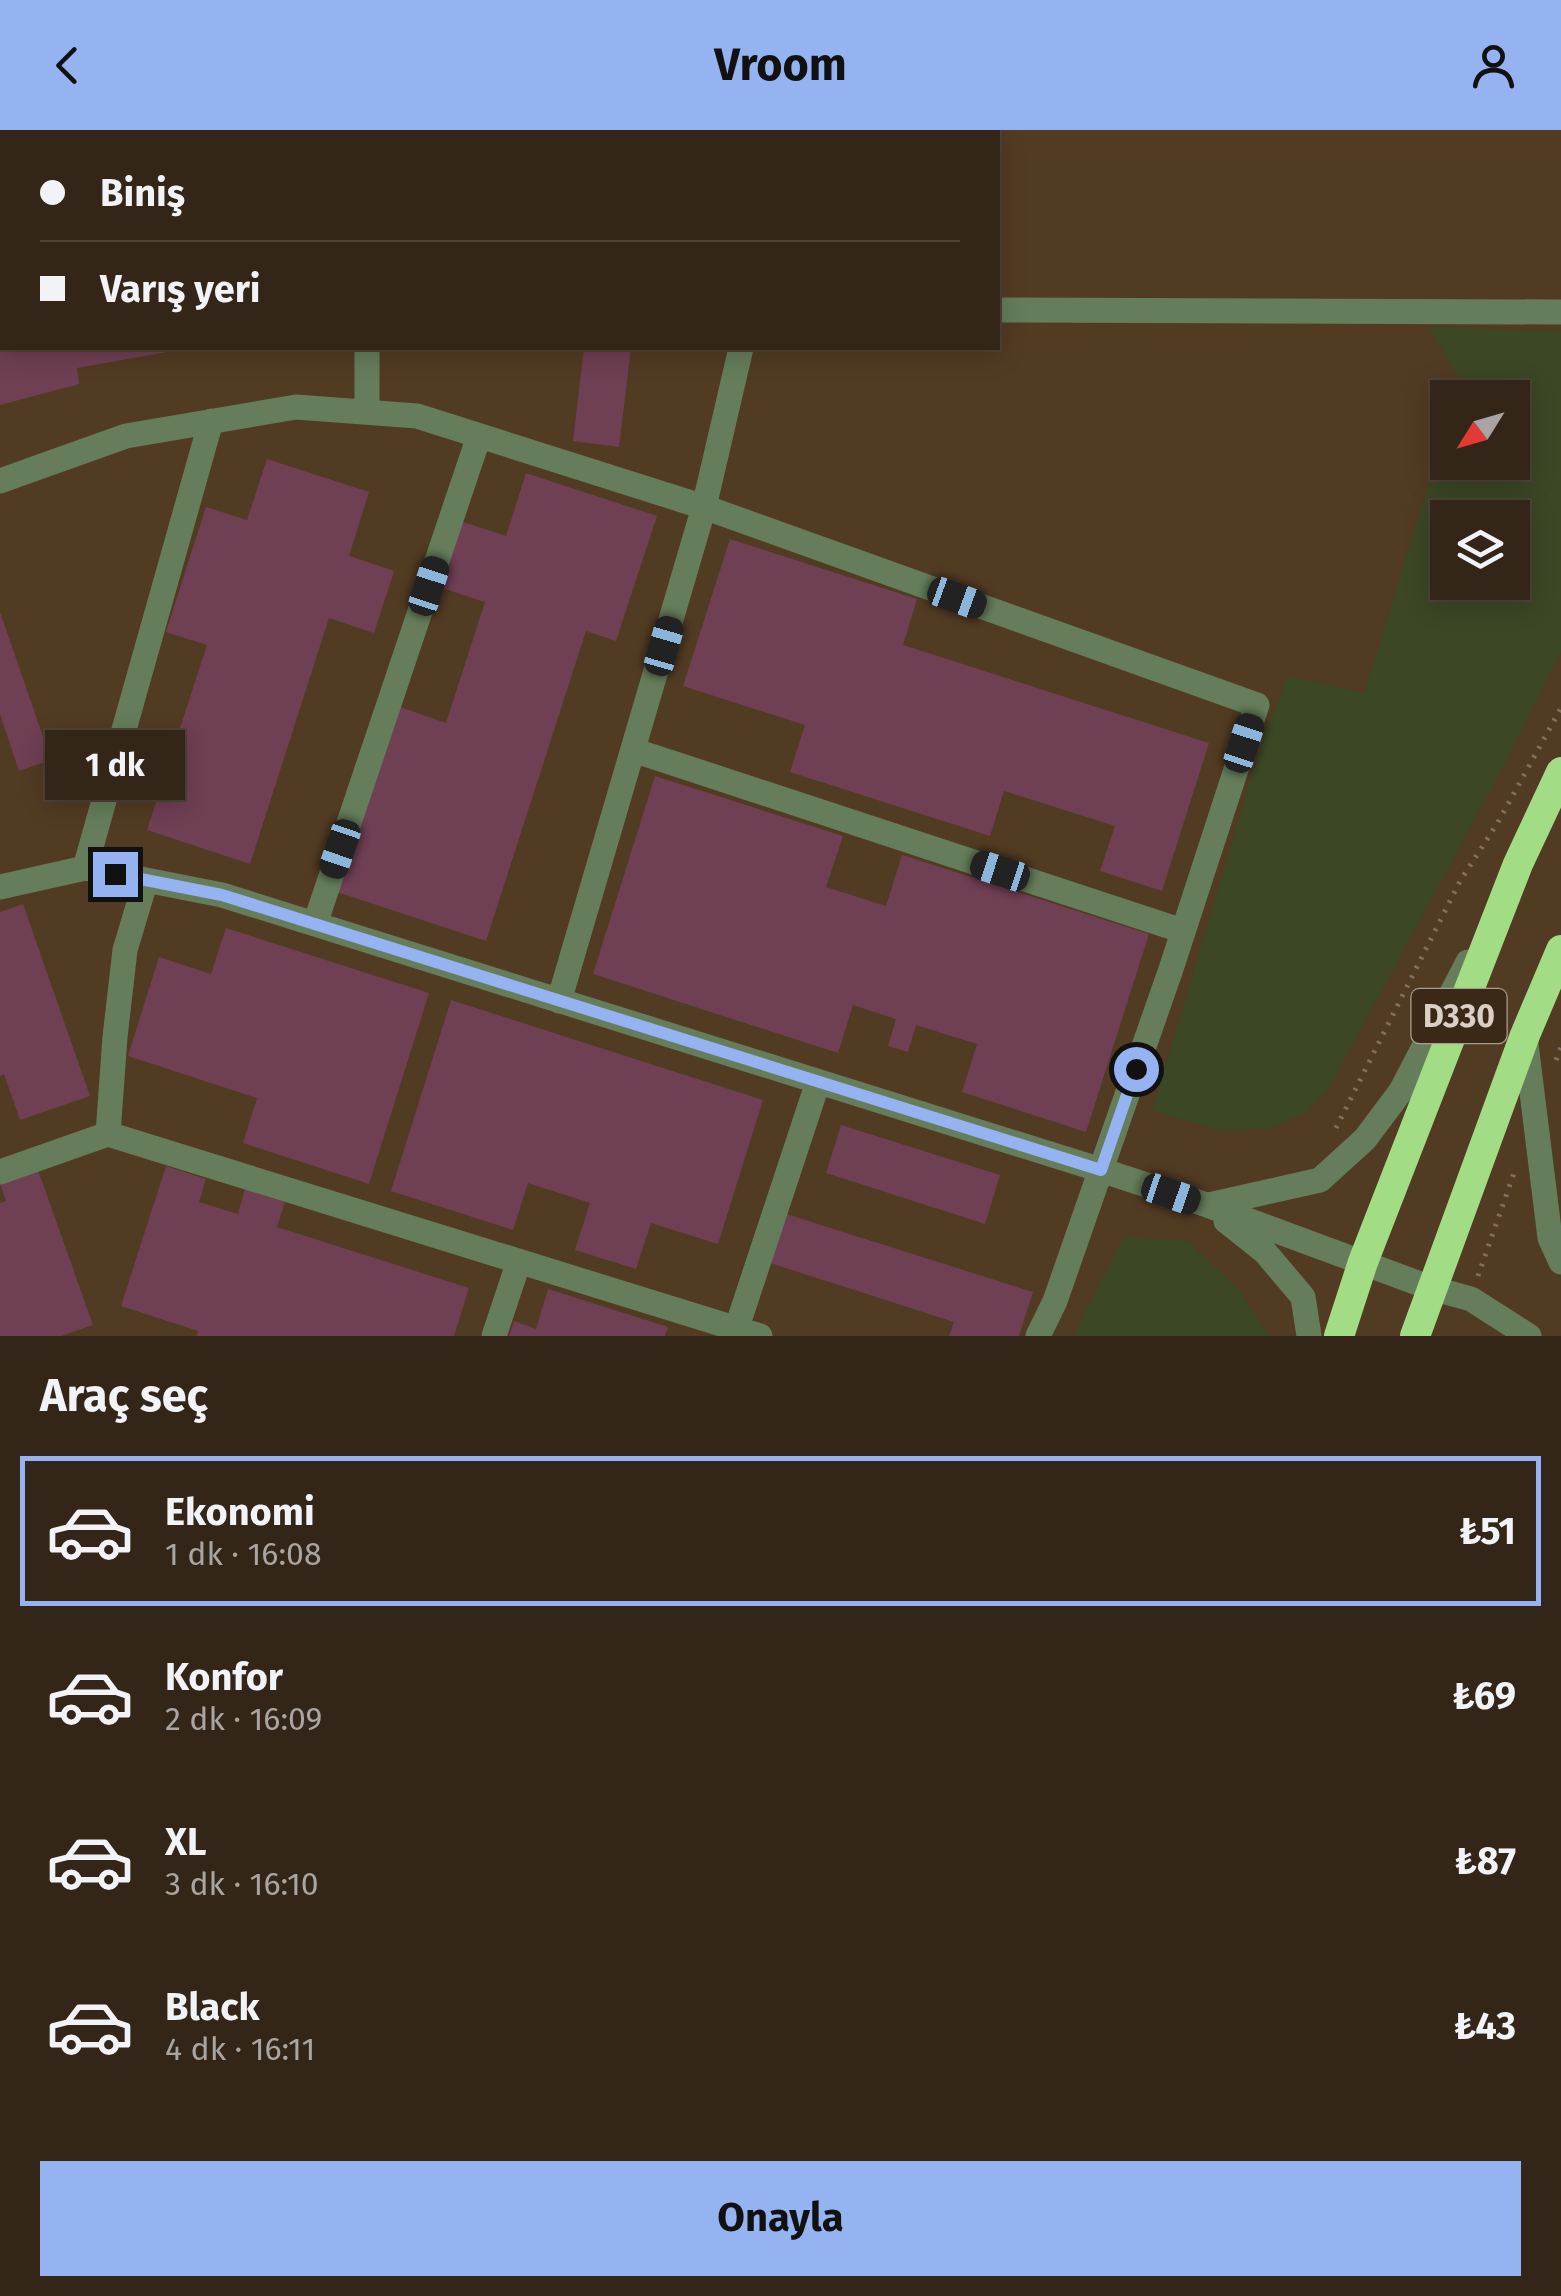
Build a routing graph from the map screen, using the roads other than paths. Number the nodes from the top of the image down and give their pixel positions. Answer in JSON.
{"nodes":[{"id":1,"x":1000,"y":310,"type":"edge"},
{"id":2,"x":1561,"y":312,"type":"edge"},
{"id":3,"x":367,"y":350,"type":"edge"},
{"id":4,"x":741,"y":350,"type":"edge"},
{"id":5,"x":367,"y":412,"type":"junction"},
{"id":6,"x":211,"y":421,"type":"junction"},
{"id":7,"x":479,"y":436,"type":"junction"},
{"id":8,"x":0,"y":481,"type":"edge"},
{"id":9,"x":704,"y":507,"type":"junction"},
{"id":10,"x":633,"y":750,"type":"junction"},
{"id":11,"x":1561,"y":772,"type":"edge"},
{"id":12,"x":1518,"y":864,"type":"junction"},
{"id":13,"x":85,"y":868,"type":"junction"},
{"id":14,"x":146,"y":880,"type":"junction"},
{"id":15,"x":0,"y":887,"type":"edge"},
{"id":16,"x":315,"y":924,"type":"junction"},
{"id":17,"x":1183,"y":931,"type":"junction"},
{"id":18,"x":1561,"y":950,"type":"edge"},
{"id":19,"x":560,"y":1001,"type":"junction"},
{"id":20,"x":1525,"y":1035,"type":"junction"},
{"id":21,"x":818,"y":1082,"type":"junction"},
{"id":22,"x":108,"y":1134,"type":"junction"},
{"id":23,"x":1101,"y":1170,"type":"junction"},
{"id":24,"x":0,"y":1172,"type":"edge"},
{"id":25,"x":1206,"y":1206,"type":"junction"},
{"id":26,"x":518,"y":1261,"type":"junction"},
{"id":27,"x":1363,"y":1262,"type":"junction"},
{"id":28,"x":1561,"y":1262,"type":"edge"},
{"id":29,"x":1431,"y":1288,"type":"junction"},
{"id":30,"x":744,"y":1333,"type":"edge"},
{"id":31,"x":494,"y":1336,"type":"edge"},
{"id":32,"x":1038,"y":1336,"type":"edge"},
{"id":33,"x":1308,"y":1336,"type":"edge"},
{"id":34,"x":1339,"y":1336,"type":"edge"},
{"id":35,"x":1415,"y":1336,"type":"edge"},
{"id":36,"x":1529,"y":1336,"type":"edge"}],
"edges":[{"from":1,"to":2,"type":"street"},
{"from":3,"to":5,"type":"street"},
{"from":4,"to":9,"type":"street"},
{"from":5,"to":6,"type":"street"},
{"from":5,"to":7,"type":"street"},
{"from":6,"to":8,"type":"street"},
{"from":6,"to":13,"type":"street"},
{"from":7,"to":9,"type":"street"},
{"from":7,"to":16,"type":"street"},
{"from":9,"to":10,"type":"street"},
{"from":9,"to":17,"type":"street"},
{"from":10,"to":17,"type":"street"},
{"from":10,"to":19,"type":"street"},
{"from":11,"to":12,"type":"highway","number":"D330"},
{"from":12,"to":25,"type":"street"},
{"from":12,"to":27,"type":"highway","number":"D330"},
{"from":13,"to":14,"type":"street"},
{"from":13,"to":15,"type":"street"},
{"from":14,"to":16,"type":"street"},
{"from":14,"to":22,"type":"street"},
{"from":16,"to":19,"type":"street"},
{"from":17,"to":23,"type":"street"},
{"from":18,"to":20,"type":"highway","number":"D330"},
{"from":19,"to":21,"type":"street"},
{"from":20,"to":28,"type":"street"},
{"from":20,"to":29,"type":"highway","number":"D330"},
{"from":21,"to":23,"type":"street"},
{"from":21,"to":30,"type":"street"},
{"from":22,"to":24,"type":"street"},
{"from":22,"to":26,"type":"street"},
{"from":23,"to":25,"type":"street"},
{"from":23,"to":32,"type":"street"},
{"from":25,"to":27,"type":"street"},
{"from":25,"to":33,"type":"street"},
{"from":26,"to":30,"type":"street"},
{"from":26,"to":31,"type":"street"},
{"from":27,"to":29,"type":"street"},
{"from":27,"to":34,"type":"highway","number":"D330"},
{"from":29,"to":35,"type":"highway","number":"D330"},
{"from":29,"to":36,"type":"street"}]}
